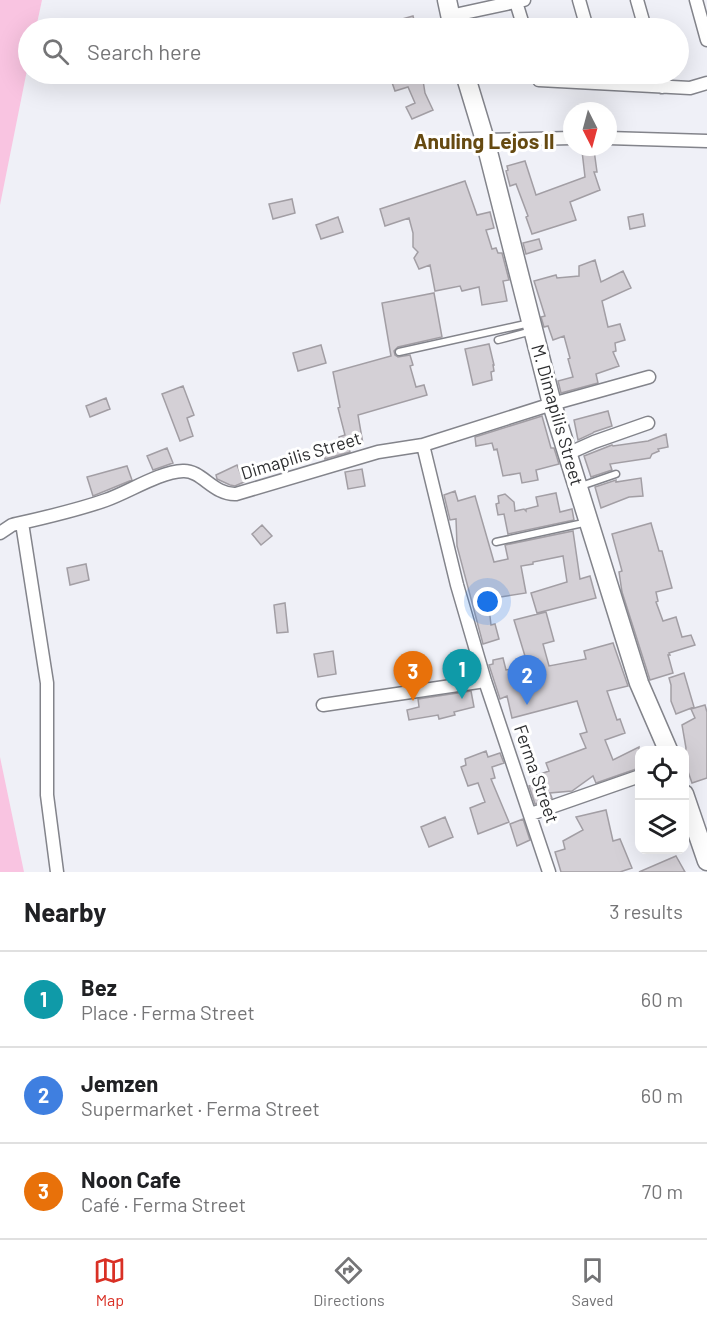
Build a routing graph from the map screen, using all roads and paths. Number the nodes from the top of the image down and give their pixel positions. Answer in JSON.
{"nodes":[{"id":1,"x":579,"y":0,"type":"edge"},
{"id":2,"x":637,"y":0,"type":"edge"},
{"id":3,"x":696,"y":0,"type":"edge"},
{"id":4,"x":520,"y":1,"type":"edge"},
{"id":5,"x":450,"y":15,"type":"edge"},
{"id":6,"x":523,"y":18,"type":"edge"},
{"id":7,"x":584,"y":18,"type":"edge"},
{"id":8,"x":642,"y":18,"type":"edge"},
{"id":9,"x":707,"y":40,"type":"edge"},
{"id":10,"x":707,"y":83,"type":"edge"},
{"id":11,"x":468,"y":84,"type":"edge"},
{"id":12,"x":641,"y":84,"type":"edge"},
{"id":13,"x":661,"y":84,"type":"edge"},
{"id":14,"x":662,"y":87,"type":"junction"},
{"id":15,"x":563,"y":138,"type":"edge"},
{"id":16,"x":617,"y":138,"type":"edge"},
{"id":17,"x":485,"y":140,"type":"junction"},
{"id":18,"x":707,"y":141,"type":"edge"},
{"id":19,"x":532,"y":327,"type":"junction"},
{"id":20,"x":498,"y":340,"type":"dead end"},
{"id":21,"x":399,"y":352,"type":"dead end"},
{"id":22,"x":649,"y":377,"type":"dead end"},
{"id":23,"x":552,"y":404,"type":"junction"},
{"id":24,"x":648,"y":423,"type":"dead end"},
{"id":25,"x":423,"y":445,"type":"junction"},
{"id":26,"x":567,"y":454,"type":"junction"},
{"id":27,"x":616,"y":474,"type":"dead end"},
{"id":28,"x":577,"y":487,"type":"junction"},
{"id":29,"x":588,"y":522,"type":"junction"},
{"id":30,"x":22,"y":523,"type":"junction"},
{"id":31,"x":0,"y":533,"type":"edge"},
{"id":32,"x":496,"y":542,"type":"dead end"},
{"id":33,"x":485,"y":681,"type":"junction"},
{"id":34,"x":323,"y":705,"type":"dead end"},
{"id":35,"x":666,"y":746,"type":"edge"},
{"id":36,"x":635,"y":777,"type":"edge"},
{"id":37,"x":686,"y":800,"type":"edge"},
{"id":38,"x":531,"y":814,"type":"junction"},
{"id":39,"x":707,"y":861,"type":"edge"},
{"id":40,"x":57,"y":872,"type":"edge"},
{"id":41,"x":549,"y":872,"type":"edge"}],
"edges":[{"from":1,"to":7,"type":"street"},
{"from":2,"to":8,"type":"street"},
{"from":3,"to":9,"type":"street"},
{"from":4,"to":5,"type":"street"},
{"from":4,"to":6,"type":"street"},
{"from":10,"to":14,"type":"street"},
{"from":11,"to":17,"type":"main road","name":"M. Dimapilis Street"},
{"from":12,"to":14,"type":"street"},
{"from":13,"to":14,"type":"street"},
{"from":15,"to":17,"type":"street"},
{"from":16,"to":18,"type":"street"},
{"from":17,"to":19,"type":"main road","name":"M. Dimapilis Street"},
{"from":19,"to":20,"type":"lane"},
{"from":19,"to":21,"type":"lane"},
{"from":19,"to":23,"type":"main road","name":"M. Dimapilis Street"},
{"from":22,"to":23,"type":"street","name":"Dimapilis Street"},
{"from":23,"to":25,"type":"street","name":"Dimapilis Street"},
{"from":23,"to":26,"type":"main road","name":"M. Dimapilis Street"},
{"from":24,"to":26,"type":"street"},
{"from":25,"to":30,"type":"street","name":"Dimapilis Street"},
{"from":25,"to":33,"type":"street","name":"Ferma Street"},
{"from":26,"to":28,"type":"main road","name":"M. Dimapilis Street"},
{"from":27,"to":28,"type":"lane"},
{"from":28,"to":29,"type":"main road","name":"M. Dimapilis Street"},
{"from":29,"to":32,"type":"lane"},
{"from":29,"to":35,"type":"main road","name":"M. Dimapilis Street"},
{"from":30,"to":31,"type":"street","name":"Dimapilis Street"},
{"from":30,"to":40,"type":"street"},
{"from":33,"to":34,"type":"street"},
{"from":33,"to":38,"type":"street","name":"Ferma Street"},
{"from":36,"to":38,"type":"street"},
{"from":37,"to":39,"type":"main road"},
{"from":38,"to":41,"type":"street","name":"Ferma Street"}]}
